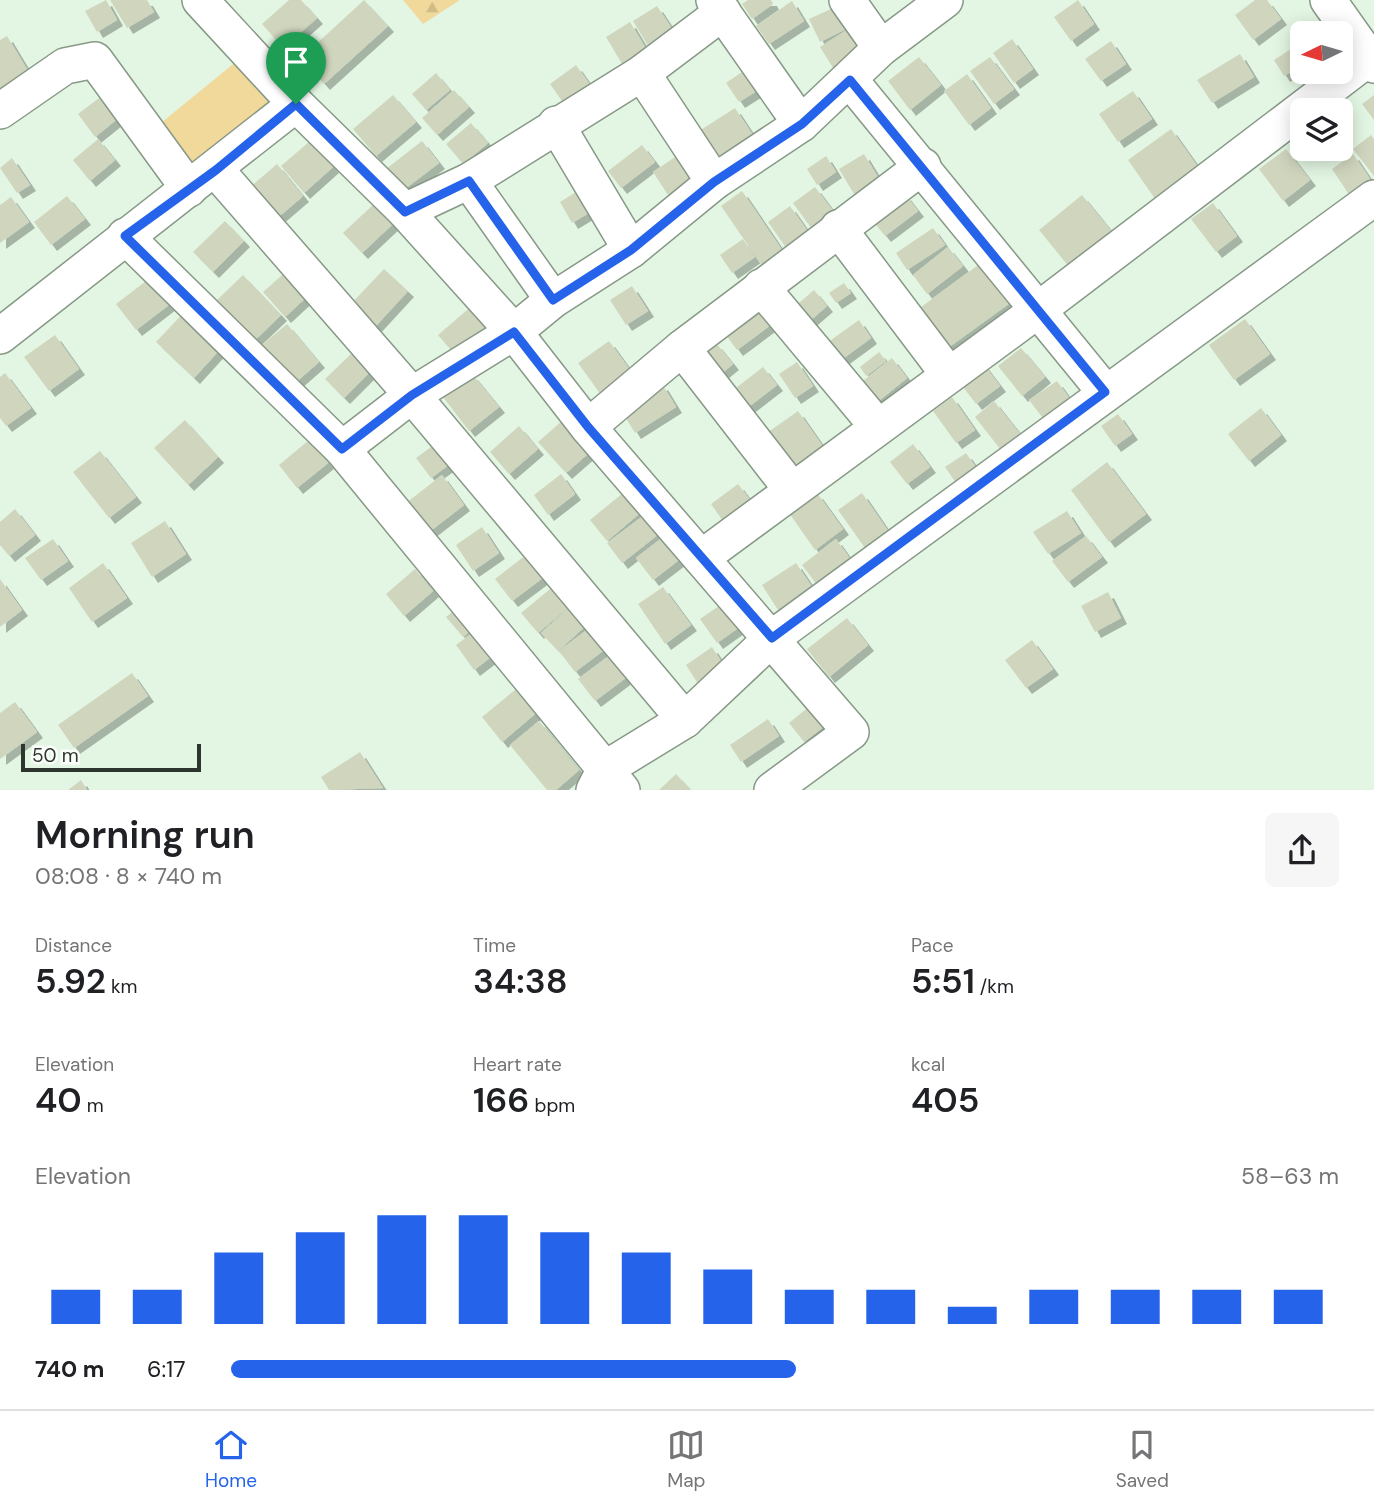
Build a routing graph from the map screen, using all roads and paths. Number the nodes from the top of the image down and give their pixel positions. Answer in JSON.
{"nodes":[{"id":1,"x":200,"y":0,"type":"edge"},
{"id":2,"x":847,"y":0,"type":"edge"},
{"id":3,"x":945,"y":0,"type":"edge"},
{"id":4,"x":1328,"y":0,"type":"edge"},
{"id":5,"x":719,"y":6,"type":"edge"},
{"id":6,"x":881,"y":48,"type":"junction"},
{"id":7,"x":1371,"y":61,"type":"edge"},
{"id":8,"x":642,"y":73,"type":"junction"},
{"id":9,"x":850,"y":80,"type":"junction"},
{"id":10,"x":296,"y":104,"type":"junction"},
{"id":11,"x":0,"y":111,"type":"edge"},
{"id":12,"x":555,"y":124,"type":"junction"},
{"id":13,"x":802,"y":124,"type":"junction"},
{"id":14,"x":922,"y":166,"type":"junction"},
{"id":15,"x":202,"y":180,"type":"junction"},
{"id":16,"x":469,"y":181,"type":"junction"},
{"id":17,"x":714,"y":182,"type":"junction"},
{"id":18,"x":1374,"y":198,"type":"edge"},
{"id":19,"x":405,"y":212,"type":"junction"},
{"id":20,"x":838,"y":228,"type":"junction"},
{"id":21,"x":125,"y":236,"type":"junction"},
{"id":22,"x":631,"y":250,"type":"junction"},
{"id":23,"x":761,"y":288,"type":"junction"},
{"id":24,"x":553,"y":300,"type":"junction"},
{"id":25,"x":1038,"y":310,"type":"junction"},
{"id":26,"x":514,"y":332,"type":"junction"},
{"id":27,"x":0,"y":336,"type":"edge"},
{"id":28,"x":682,"y":348,"type":"junction"},
{"id":29,"x":949,"y":375,"type":"junction"},
{"id":30,"x":1105,"y":392,"type":"junction"},
{"id":31,"x":412,"y":395,"type":"junction"},
{"id":32,"x":588,"y":427,"type":"junction"},
{"id":33,"x":878,"y":427,"type":"junction"},
{"id":34,"x":342,"y":449,"type":"junction"},
{"id":35,"x":792,"y":491,"type":"junction"},
{"id":36,"x":701,"y":558,"type":"junction"},
{"id":37,"x":772,"y":638,"type":"junction"},
{"id":38,"x":685,"y":720,"type":"junction"},
{"id":39,"x":607,"y":783,"type":"edge"},
{"id":40,"x":772,"y":789,"type":"edge"}],
"edges":[{"from":1,"to":10,"type":"street"},
{"from":2,"to":6,"type":"street"},
{"from":3,"to":6,"type":"street"},
{"from":4,"to":7,"type":"street"},
{"from":5,"to":8,"type":"street"},
{"from":5,"to":13,"type":"street"},
{"from":6,"to":9,"type":"street"},
{"from":7,"to":25,"type":"street"},
{"from":8,"to":12,"type":"street"},
{"from":8,"to":17,"type":"street"},
{"from":9,"to":13,"type":"street"},
{"from":9,"to":14,"type":"street"},
{"from":10,"to":15,"type":"street"},
{"from":10,"to":19,"type":"street"},
{"from":11,"to":15,"type":"street"},
{"from":12,"to":16,"type":"street"},
{"from":12,"to":22,"type":"street"},
{"from":13,"to":17,"type":"street"},
{"from":14,"to":20,"type":"street"},
{"from":14,"to":25,"type":"street"},
{"from":15,"to":21,"type":"street"},
{"from":15,"to":31,"type":"street"},
{"from":16,"to":19,"type":"street"},
{"from":16,"to":24,"type":"street"},
{"from":17,"to":22,"type":"street"},
{"from":18,"to":30,"type":"street"},
{"from":19,"to":26,"type":"street"},
{"from":20,"to":23,"type":"street"},
{"from":20,"to":29,"type":"street"},
{"from":21,"to":27,"type":"street"},
{"from":21,"to":34,"type":"street"},
{"from":22,"to":24,"type":"street"},
{"from":23,"to":28,"type":"street"},
{"from":23,"to":33,"type":"street"},
{"from":24,"to":26,"type":"street"},
{"from":25,"to":29,"type":"street"},
{"from":25,"to":30,"type":"street"},
{"from":26,"to":31,"type":"street"},
{"from":26,"to":32,"type":"street"},
{"from":28,"to":32,"type":"street"},
{"from":28,"to":35,"type":"street"},
{"from":29,"to":33,"type":"street"},
{"from":30,"to":37,"type":"street"},
{"from":31,"to":34,"type":"street"},
{"from":31,"to":38,"type":"street"},
{"from":32,"to":36,"type":"street"},
{"from":33,"to":35,"type":"street"},
{"from":34,"to":39,"type":"street"},
{"from":35,"to":36,"type":"street"},
{"from":36,"to":37,"type":"street"},
{"from":37,"to":38,"type":"street"},
{"from":37,"to":40,"type":"street"},
{"from":38,"to":39,"type":"street"}]}
